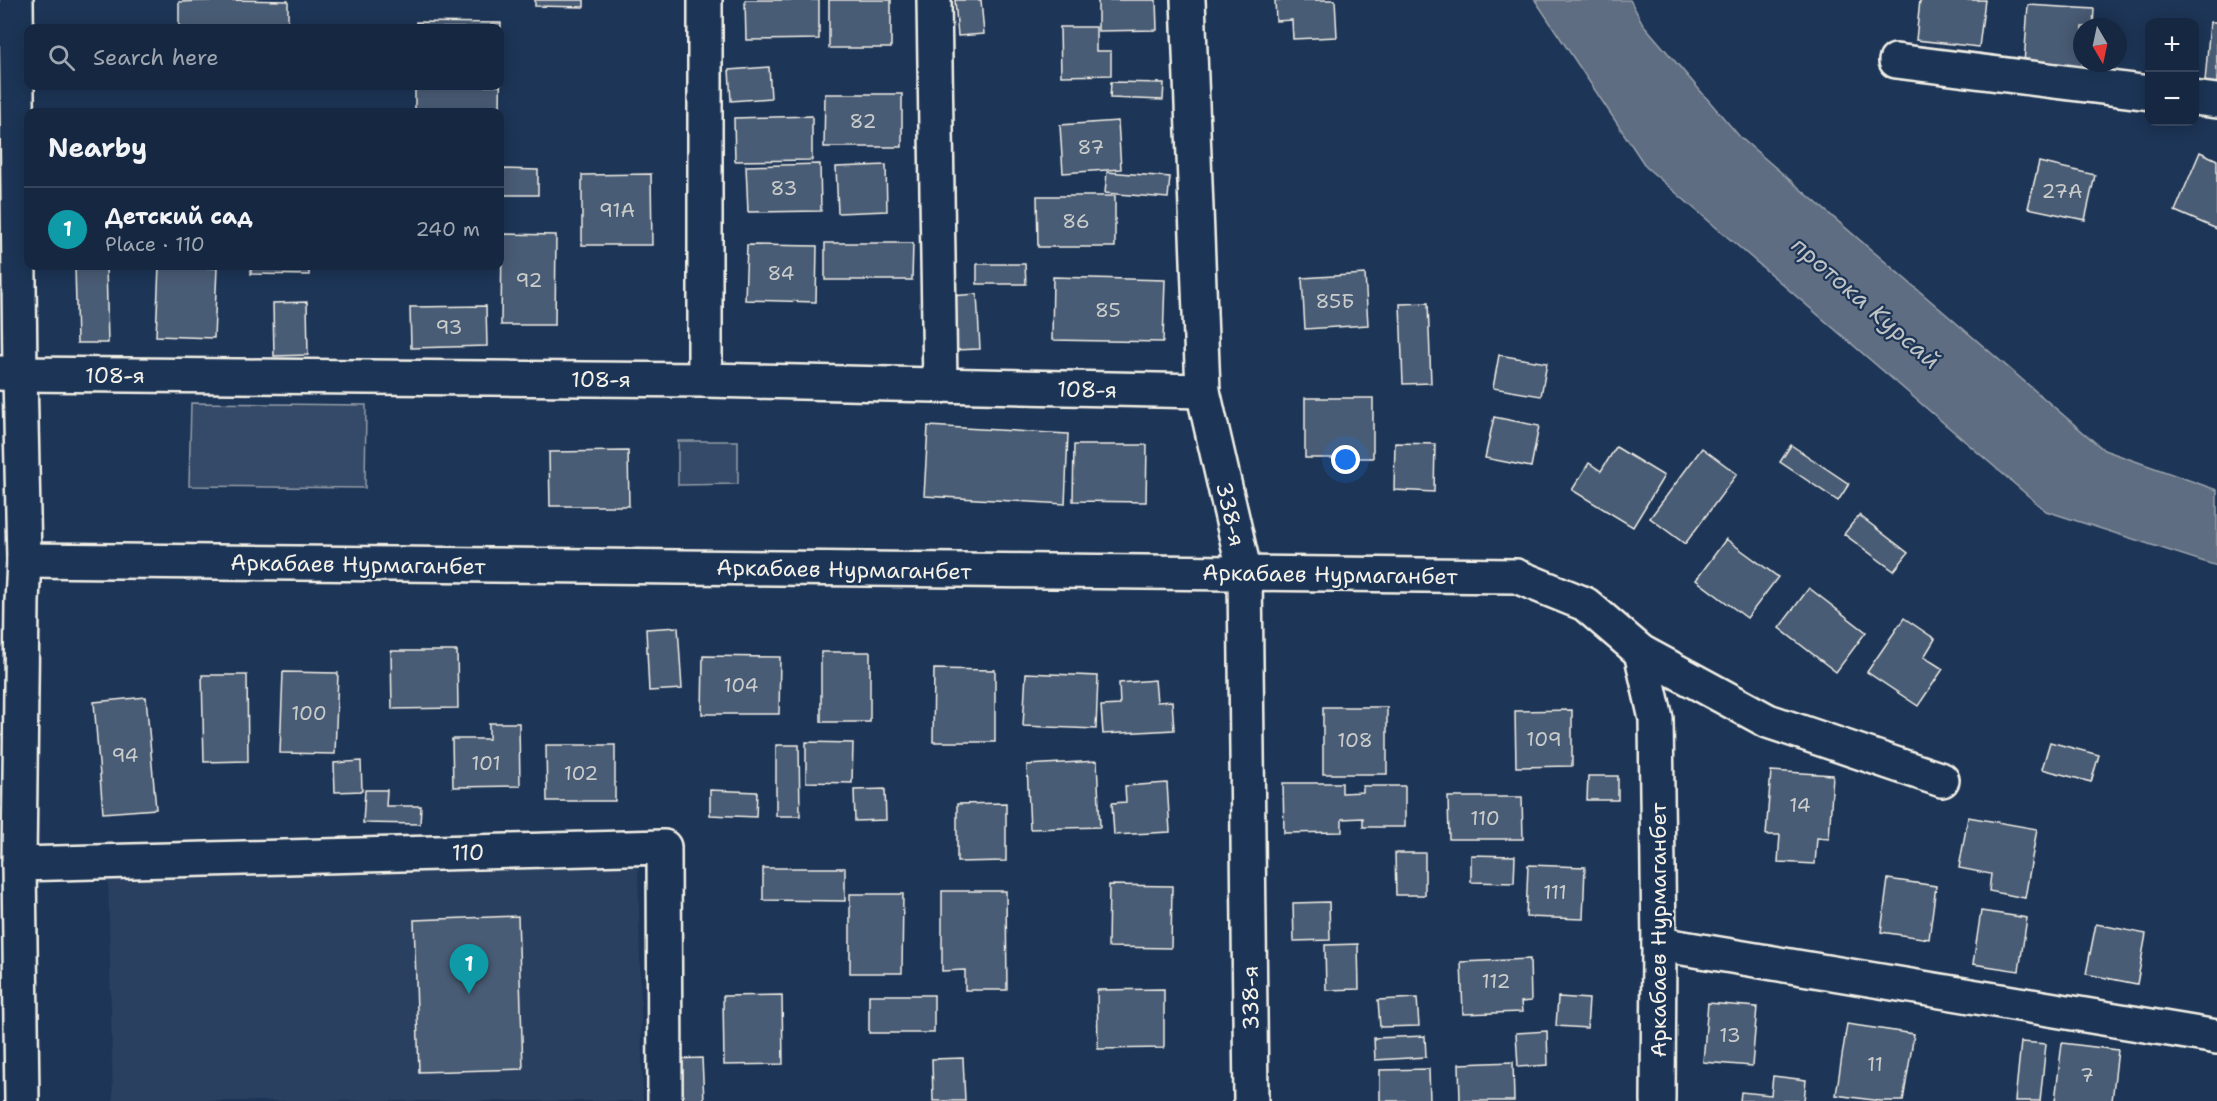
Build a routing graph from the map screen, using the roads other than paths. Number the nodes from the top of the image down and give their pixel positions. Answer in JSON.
{"nodes":[{"id":1,"x":16,"y":0,"type":"edge"},
{"id":2,"x":705,"y":0,"type":"edge"},
{"id":3,"x":934,"y":0,"type":"edge"},
{"id":4,"x":1188,"y":0,"type":"edge"},
{"id":5,"x":1896,"y":61,"type":"dead end"},
{"id":6,"x":2145,"y":92,"type":"edge"},
{"id":7,"x":2199,"y":99,"type":"edge"},
{"id":8,"x":2217,"y":101,"type":"edge"},
{"id":9,"x":10,"y":373,"type":"edge"},
{"id":10,"x":705,"y":380,"type":"junction"},
{"id":11,"x":940,"y":386,"type":"junction"},
{"id":12,"x":1203,"y":391,"type":"junction"},
{"id":13,"x":24,"y":560,"type":"junction"},
{"id":14,"x":1245,"y":574,"type":"junction"},
{"id":15,"x":11,"y":602,"type":"edge"},
{"id":16,"x":1641,"y":652,"type":"junction"},
{"id":17,"x":1942,"y":780,"type":"dead end"},
{"id":18,"x":19,"y":864,"type":"junction"},
{"id":19,"x":1659,"y":944,"type":"junction"},
{"id":20,"x":2217,"y":1037,"type":"edge"},
{"id":21,"x":22,"y":1101,"type":"edge"},
{"id":22,"x":665,"y":1101,"type":"edge"},
{"id":23,"x":1251,"y":1101,"type":"edge"},
{"id":24,"x":1658,"y":1101,"type":"edge"}],
"edges":[{"from":1,"to":9,"type":"street"},
{"from":2,"to":10,"type":"street"},
{"from":3,"to":11,"type":"street"},
{"from":4,"to":12,"type":"street","name":"338-я"},
{"from":5,"to":6,"type":"street"},
{"from":7,"to":8,"type":"street"},
{"from":9,"to":10,"type":"street","name":"108-я"},
{"from":9,"to":13,"type":"street"},
{"from":10,"to":11,"type":"street","name":"108-я"},
{"from":11,"to":12,"type":"street","name":"108-я"},
{"from":12,"to":14,"type":"street","name":"338-я"},
{"from":13,"to":14,"type":"street","name":"Аркабаев Нурмаганбет"},
{"from":13,"to":15,"type":"street"},
{"from":14,"to":16,"type":"street","name":"Аркабаев Нурмаганбет"},
{"from":14,"to":23,"type":"street","name":"338-я"},
{"from":15,"to":18,"type":"street"},
{"from":16,"to":17,"type":"street","name":"Аркабаев Нурмаганбет"},
{"from":16,"to":19,"type":"street","name":"Аркабаев Нурмаганбет"},
{"from":18,"to":21,"type":"street"},
{"from":18,"to":22,"type":"street","name":"110"},
{"from":19,"to":20,"type":"street"},
{"from":19,"to":24,"type":"street","name":"Аркабаев Нурмаганбет"}]}
